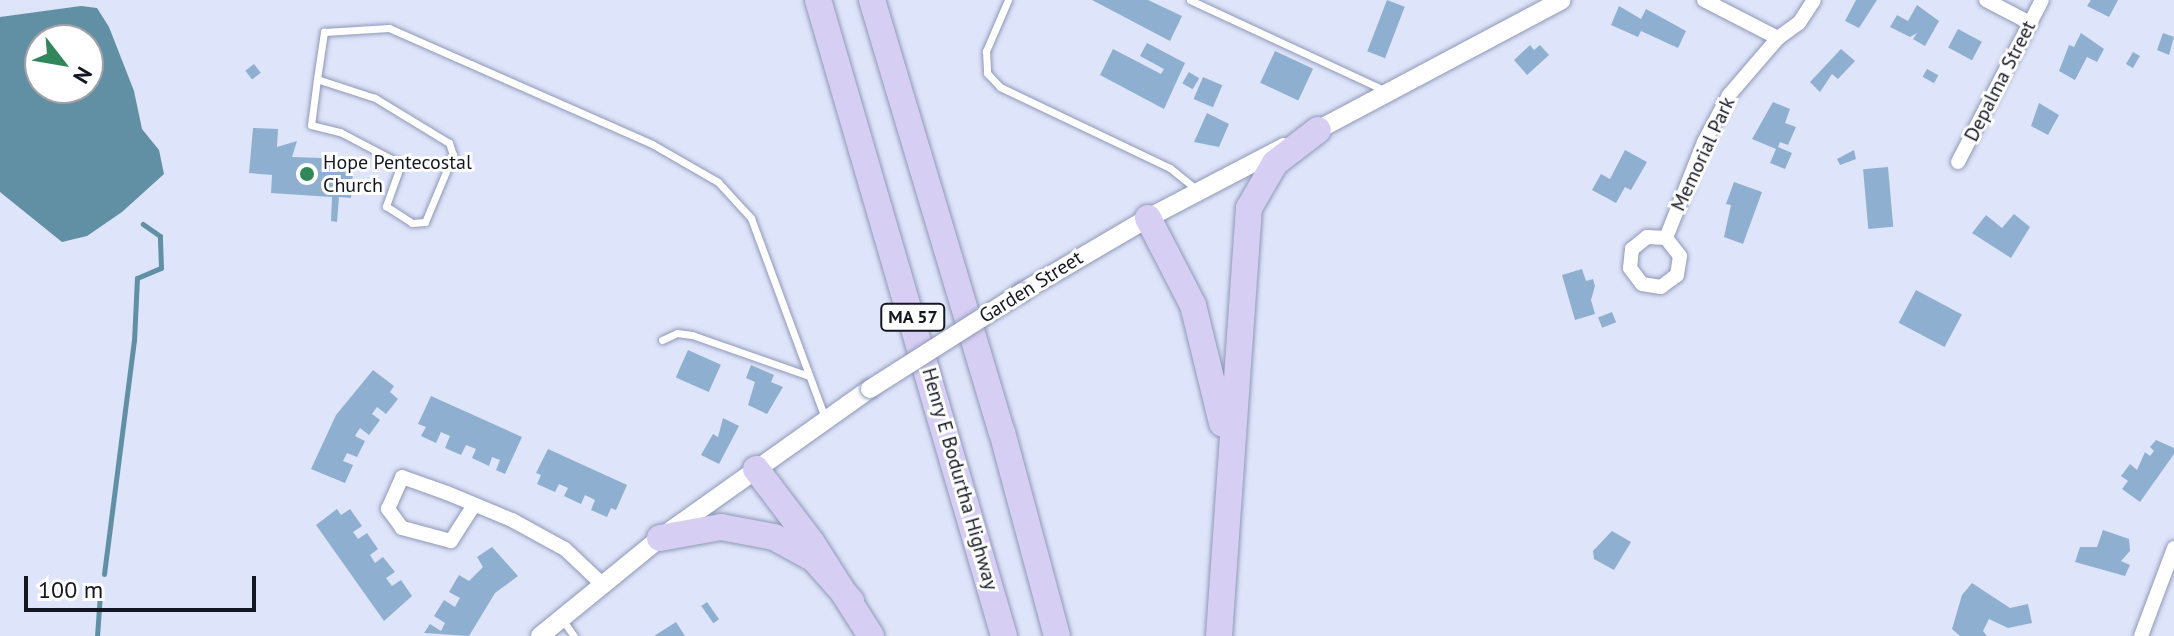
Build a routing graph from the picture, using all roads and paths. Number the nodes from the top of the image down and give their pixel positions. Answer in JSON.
{"nodes":[{"id":1,"x":818,"y":0,"type":"edge"},
{"id":2,"x":872,"y":0,"type":"edge"},
{"id":3,"x":1008,"y":0,"type":"edge"},
{"id":4,"x":1190,"y":0,"type":"edge"},
{"id":5,"x":1562,"y":0,"type":"edge"},
{"id":6,"x":1704,"y":0,"type":"edge"},
{"id":7,"x":1814,"y":0,"type":"edge"},
{"id":8,"x":1986,"y":0,"type":"edge"},
{"id":9,"x":2042,"y":0,"type":"edge"},
{"id":10,"x":2030,"y":23,"type":"junction"},
{"id":11,"x":1778,"y":38,"type":"junction"},
{"id":12,"x":317,"y":79,"type":"junction"},
{"id":13,"x":1390,"y":93,"type":"junction"},
{"id":14,"x":1318,"y":130,"type":"junction"},
{"id":15,"x":1958,"y":162,"type":"dead end"},
{"id":16,"x":1199,"y":191,"type":"junction"},
{"id":17,"x":1148,"y":218,"type":"junction"},
{"id":18,"x":1666,"y":238,"type":"dead end"},
{"id":19,"x":662,"y":340,"type":"dead end"},
{"id":20,"x":809,"y":376,"type":"junction"},
{"id":21,"x":825,"y":419,"type":"junction"},
{"id":22,"x":756,"y":469,"type":"junction"},
{"id":23,"x":474,"y":505,"type":"junction"},
{"id":24,"x":1226,"y":518,"type":"junction"},
{"id":25,"x":660,"y":538,"type":"junction"},
{"id":26,"x":2174,"y":548,"type":"edge"},
{"id":27,"x":601,"y":583,"type":"junction"},
{"id":28,"x":851,"y":601,"type":"junction"},
{"id":29,"x":560,"y":617,"type":"junction"},
{"id":30,"x":540,"y":636,"type":"edge"},
{"id":31,"x":574,"y":636,"type":"edge"},
{"id":32,"x":871,"y":636,"type":"edge"},
{"id":33,"x":1004,"y":636,"type":"edge"},
{"id":34,"x":1057,"y":636,"type":"edge"},
{"id":35,"x":1219,"y":636,"type":"edge"},
{"id":36,"x":2141,"y":636,"type":"edge"}],
"edges":[{"from":1,"to":33,"type":"highway","name":"Henry E Bodurtha Highway","number":"MA 57"},
{"from":2,"to":34,"type":"highway","number":"MA 57"},
{"from":3,"to":16,"type":"lane"},
{"from":4,"to":13,"type":"lane"},
{"from":5,"to":13,"type":"street","name":"Garden Street"},
{"from":6,"to":11,"type":"street"},
{"from":7,"to":11,"type":"street","name":"Memorial Park"},
{"from":8,"to":10,"type":"street"},
{"from":9,"to":10,"type":"street","name":"Depalma Street"},
{"from":10,"to":15,"type":"street","name":"Depalma Street"},
{"from":11,"to":18,"type":"street","name":"Memorial Park"},
{"from":12,"to":12,"type":"lane"},
{"from":12,"to":20,"type":"lane"},
{"from":13,"to":14,"type":"street","name":"Garden Street"},
{"from":14,"to":16,"type":"street","name":"Garden Street"},
{"from":14,"to":24,"type":"highway"},
{"from":16,"to":17,"type":"street","name":"Garden Street"},
{"from":17,"to":21,"type":"street","name":"Garden Street","bridge":true},
{"from":17,"to":24,"type":"highway"},
{"from":19,"to":20,"type":"lane"},
{"from":20,"to":21,"type":"lane"},
{"from":21,"to":22,"type":"street","name":"Garden Street"},
{"from":22,"to":25,"type":"street","name":"Garden Street"},
{"from":22,"to":28,"type":"highway"},
{"from":23,"to":23,"type":"street"},
{"from":23,"to":27,"type":"street"},
{"from":24,"to":35,"type":"highway"},
{"from":25,"to":27,"type":"street","name":"Garden Street"},
{"from":25,"to":28,"type":"highway"},
{"from":26,"to":36,"type":"street"},
{"from":27,"to":29,"type":"street","name":"Garden Street"},
{"from":28,"to":32,"type":"highway"},
{"from":29,"to":30,"type":"street","name":"Garden Street"},
{"from":29,"to":31,"type":"lane"}]}
